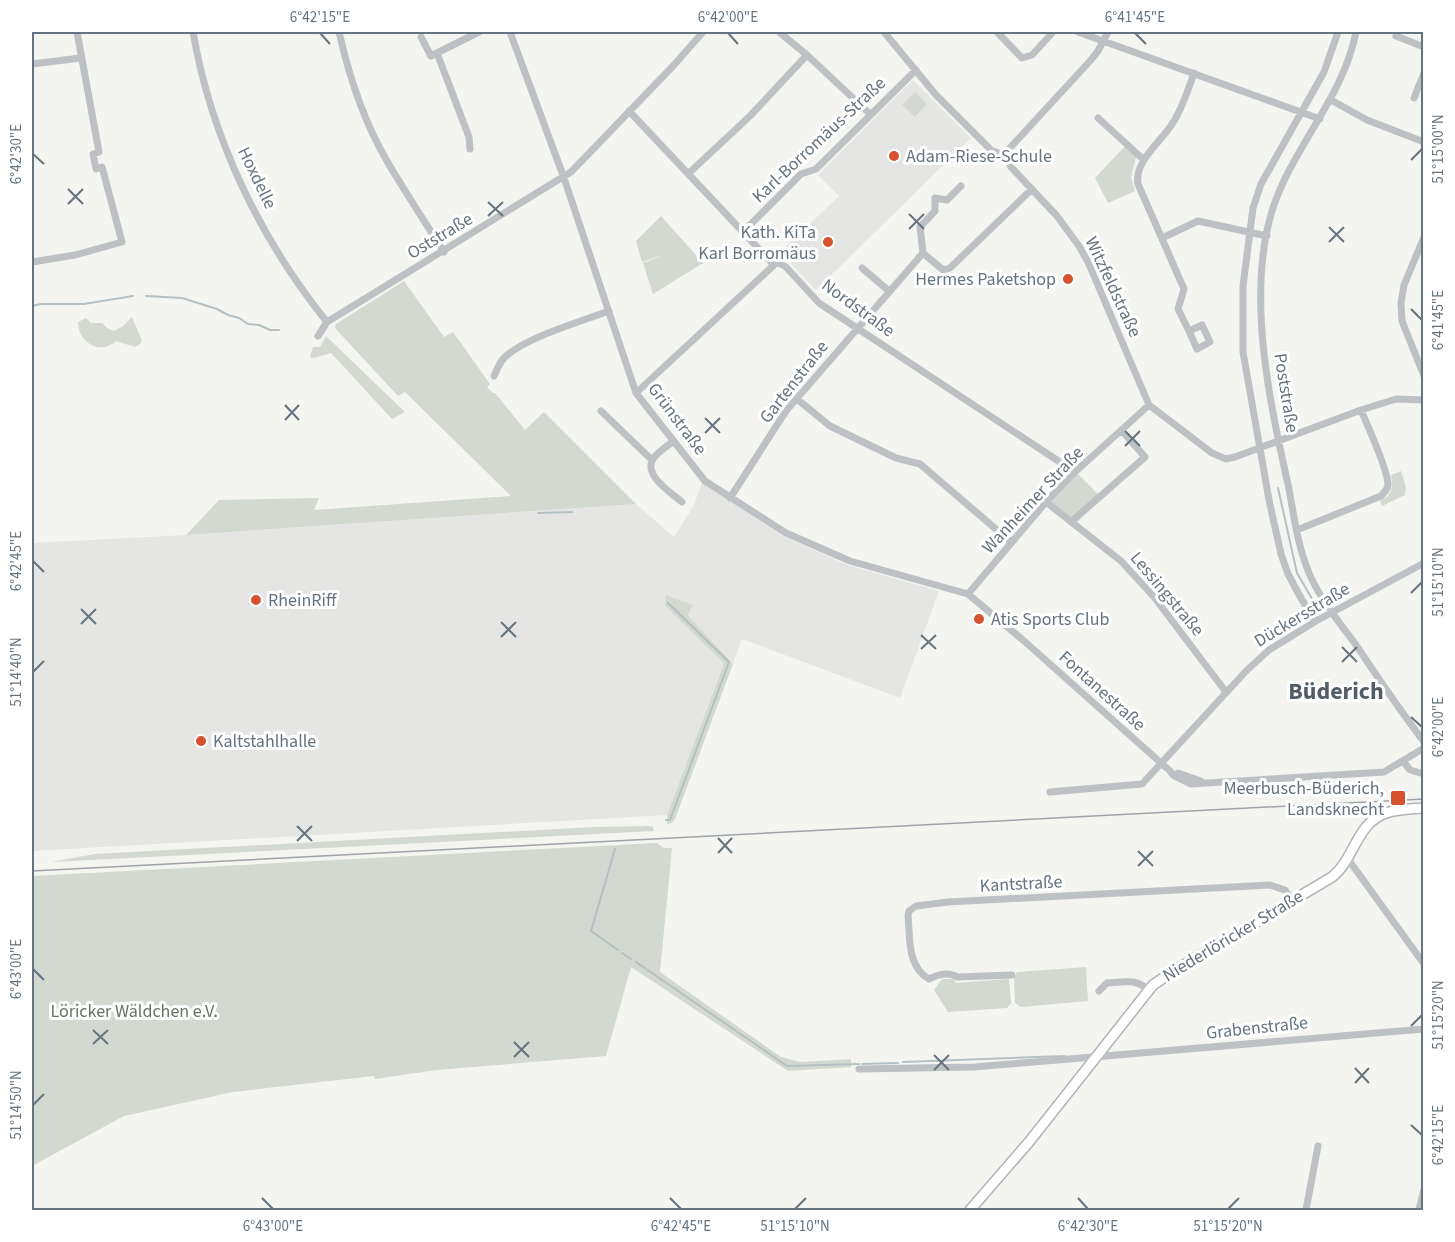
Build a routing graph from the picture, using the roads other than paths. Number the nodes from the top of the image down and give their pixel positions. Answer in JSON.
{"nodes":[{"id":1,"x":77,"y":32,"type":"edge"},
{"id":2,"x":194,"y":32,"type":"edge"},
{"id":3,"x":339,"y":32,"type":"edge"},
{"id":4,"x":479,"y":32,"type":"edge"},
{"id":5,"x":510,"y":32,"type":"edge"},
{"id":6,"x":703,"y":32,"type":"edge"},
{"id":7,"x":779,"y":32,"type":"edge"},
{"id":8,"x":884,"y":32,"type":"edge"},
{"id":9,"x":997,"y":32,"type":"edge"},
{"id":10,"x":1053,"y":32,"type":"edge"},
{"id":11,"x":1078,"y":32,"type":"edge"},
{"id":12,"x":1108,"y":32,"type":"edge"},
{"id":13,"x":1338,"y":32,"type":"edge"},
{"id":14,"x":1356,"y":32,"type":"edge"},
{"id":15,"x":1396,"y":36,"type":"dead end"},
{"id":16,"x":421,"y":37,"type":"dead end"},
{"id":17,"x":1104,"y":42,"type":"junction"},
{"id":18,"x":1424,"y":47,"type":"edge"},
{"id":19,"x":437,"y":53,"type":"junction"},
{"id":20,"x":807,"y":54,"type":"junction"},
{"id":21,"x":81,"y":58,"type":"junction"},
{"id":22,"x":32,"y":64,"type":"edge"},
{"id":23,"x":916,"y":70,"type":"junction"},
{"id":24,"x":1194,"y":73,"type":"junction"},
{"id":25,"x":1424,"y":73,"type":"edge"},
{"id":26,"x":1414,"y":98,"type":"dead end"},
{"id":27,"x":1331,"y":100,"type":"junction"},
{"id":28,"x":629,"y":111,"type":"junction"},
{"id":29,"x":1301,"y":111,"type":"junction"},
{"id":30,"x":870,"y":114,"type":"junction"},
{"id":31,"x":1098,"y":118,"type":"dead end"},
{"id":32,"x":1320,"y":119,"type":"junction"},
{"id":33,"x":1424,"y":142,"type":"edge"},
{"id":34,"x":470,"y":149,"type":"dead end"},
{"id":35,"x":1006,"y":156,"type":"junction"},
{"id":36,"x":1144,"y":160,"type":"junction"},
{"id":37,"x":689,"y":173,"type":"junction"},
{"id":38,"x":564,"y":177,"type":"junction"},
{"id":39,"x":961,"y":186,"type":"dead end"},
{"id":40,"x":1032,"y":189,"type":"junction"},
{"id":41,"x":743,"y":232,"type":"junction"},
{"id":42,"x":1249,"y":233,"type":"junction"},
{"id":43,"x":1267,"y":236,"type":"junction"},
{"id":44,"x":1424,"y":237,"type":"edge"},
{"id":45,"x":1162,"y":238,"type":"junction"},
{"id":46,"x":444,"y":252,"type":"junction"},
{"id":47,"x":923,"y":253,"type":"junction"},
{"id":48,"x":1421,"y":253,"type":"edge"},
{"id":49,"x":32,"y":262,"type":"edge"},
{"id":50,"x":774,"y":265,"type":"junction"},
{"id":51,"x":862,"y":268,"type":"dead end"},
{"id":52,"x":889,"y":291,"type":"junction"},
{"id":53,"x":609,"y":312,"type":"junction"},
{"id":54,"x":327,"y":322,"type":"junction"},
{"id":55,"x":857,"y":328,"type":"junction"},
{"id":56,"x":1189,"y":332,"type":"dead end"},
{"id":57,"x":318,"y":336,"type":"dead end"},
{"id":58,"x":494,"y":376,"type":"dead end"},
{"id":59,"x":1424,"y":376,"type":"edge"},
{"id":60,"x":636,"y":393,"type":"junction"},
{"id":61,"x":797,"y":399,"type":"junction"},
{"id":62,"x":1424,"y":400,"type":"edge"},
{"id":63,"x":1149,"y":405,"type":"junction"},
{"id":64,"x":1361,"y":410,"type":"junction"},
{"id":65,"x":601,"y":411,"type":"dead end"},
{"id":66,"x":1122,"y":430,"type":"junction"},
{"id":67,"x":674,"y":441,"type":"junction"},
{"id":68,"x":1279,"y":441,"type":"junction"},
{"id":69,"x":1259,"y":449,"type":"junction"},
{"id":70,"x":652,"y":460,"type":"junction"},
{"id":71,"x":1075,"y":472,"type":"junction"},
{"id":72,"x":730,"y":498,"type":"junction"},
{"id":73,"x":682,"y":502,"type":"dead end"},
{"id":74,"x":1046,"y":502,"type":"junction"},
{"id":75,"x":1071,"y":522,"type":"junction"},
{"id":76,"x":1297,"y":530,"type":"junction"},
{"id":77,"x":1011,"y":543,"type":"junction"},
{"id":78,"x":1424,"y":563,"type":"edge"},
{"id":79,"x":968,"y":594,"type":"junction"},
{"id":80,"x":1332,"y":612,"type":"junction"},
{"id":81,"x":1316,"y":621,"type":"junction"},
{"id":82,"x":1226,"y":692,"type":"junction"},
{"id":83,"x":1424,"y":742,"type":"edge"},
{"id":84,"x":1424,"y":748,"type":"edge"},
{"id":85,"x":1403,"y":761,"type":"junction"},
{"id":86,"x":1161,"y":764,"type":"junction"},
{"id":87,"x":1424,"y":774,"type":"edge"},
{"id":88,"x":1050,"y":792,"type":"dead end"},
{"id":89,"x":1424,"y":808,"type":"edge"},
{"id":90,"x":1348,"y":859,"type":"junction"},
{"id":91,"x":1292,"y":900,"type":"junction"},
{"id":92,"x":1424,"y":964,"type":"edge"},
{"id":93,"x":1011,"y":975,"type":"dead end"},
{"id":94,"x":1149,"y":990,"type":"junction"},
{"id":95,"x":1100,"y":991,"type":"dead end"},
{"id":96,"x":1424,"y":1029,"type":"edge"},
{"id":97,"x":1094,"y":1059,"type":"junction"},
{"id":98,"x":859,"y":1069,"type":"dead end"},
{"id":99,"x":1318,"y":1146,"type":"dead end"},
{"id":100,"x":1424,"y":1190,"type":"edge"},
{"id":101,"x":974,"y":1209,"type":"edge"},
{"id":102,"x":1306,"y":1210,"type":"edge"},
{"id":103,"x":1419,"y":1210,"type":"edge"}],
"edges":[{"from":1,"to":21,"type":"street"},
{"from":2,"to":54,"type":"street","name":"Hoxdelle"},
{"from":3,"to":46,"type":"street"},
{"from":4,"to":19,"type":"street"},
{"from":5,"to":38,"type":"street","name":"Grünstraße"},
{"from":6,"to":28,"type":"street","name":"Oststraße"},
{"from":7,"to":20,"type":"street"},
{"from":8,"to":23,"type":"street","name":"Witzfeldstraße"},
{"from":9,"to":10,"type":"street"},
{"from":11,"to":17,"type":"street"},
{"from":12,"to":17,"type":"street"},
{"from":13,"to":29,"type":"street","name":"Poststraße"},
{"from":14,"to":27,"type":"street","name":"Poststraße"},
{"from":15,"to":18,"type":"street"},
{"from":16,"to":19,"type":"street"},
{"from":17,"to":24,"type":"street"},
{"from":17,"to":35,"type":"street"},
{"from":19,"to":34,"type":"street"},
{"from":20,"to":30,"type":"street"},
{"from":20,"to":37,"type":"street"},
{"from":21,"to":22,"type":"street"},
{"from":21,"to":49,"type":"street"},
{"from":23,"to":30,"type":"street","name":"Karl-Borromäus-Straße"},
{"from":23,"to":35,"type":"street","name":"Witzfeldstraße"},
{"from":24,"to":29,"type":"street"},
{"from":24,"to":36,"type":"street"},
{"from":25,"to":26,"type":"street"},
{"from":27,"to":32,"type":"street","name":"Poststraße"},
{"from":27,"to":33,"type":"street"},
{"from":28,"to":37,"type":"street","name":"Nordstraße"},
{"from":28,"to":38,"type":"street","name":"Oststraße"},
{"from":29,"to":32,"type":"street"},
{"from":29,"to":42,"type":"street","name":"Poststraße"},
{"from":30,"to":41,"type":"street","name":"Karl-Borromäus-Straße"},
{"from":31,"to":36,"type":"street"},
{"from":32,"to":43,"type":"street","name":"Poststraße"},
{"from":35,"to":40,"type":"street","name":"Witzfeldstraße"},
{"from":36,"to":45,"type":"street"},
{"from":37,"to":41,"type":"street","name":"Nordstraße"},
{"from":38,"to":46,"type":"street","name":"Oststraße"},
{"from":38,"to":53,"type":"street","name":"Grünstraße"},
{"from":39,"to":47,"type":"street"},
{"from":40,"to":47,"type":"street"},
{"from":40,"to":63,"type":"street","name":"Witzfeldstraße"},
{"from":41,"to":50,"type":"street","name":"Nordstraße"},
{"from":42,"to":43,"type":"street"},
{"from":42,"to":45,"type":"street"},
{"from":42,"to":69,"type":"street","name":"Poststraße"},
{"from":43,"to":68,"type":"street","name":"Poststraße"},
{"from":44,"to":48,"type":"street"},
{"from":45,"to":56,"type":"street"},
{"from":46,"to":54,"type":"street","name":"Oststraße"},
{"from":47,"to":52,"type":"street","name":"Gartenstraße"},
{"from":48,"to":59,"type":"street"},
{"from":50,"to":55,"type":"street","name":"Nordstraße"},
{"from":50,"to":60,"type":"street"},
{"from":51,"to":52,"type":"street"},
{"from":52,"to":55,"type":"street","name":"Gartenstraße"},
{"from":53,"to":58,"type":"street"},
{"from":53,"to":60,"type":"street","name":"Grünstraße"},
{"from":54,"to":57,"type":"street","name":"Oststraße"},
{"from":55,"to":61,"type":"street","name":"Gartenstraße"},
{"from":55,"to":71,"type":"street","name":"Nordstraße"},
{"from":60,"to":67,"type":"street","name":"Grünstraße"},
{"from":61,"to":72,"type":"street","name":"Gartenstraße"},
{"from":61,"to":77,"type":"street"},
{"from":62,"to":64,"type":"street"},
{"from":63,"to":66,"type":"street","name":"Wanheimer Straße"},
{"from":63,"to":69,"type":"street"},
{"from":64,"to":68,"type":"street"},
{"from":64,"to":76,"type":"street"},
{"from":65,"to":70,"type":"street"},
{"from":66,"to":71,"type":"street","name":"Wanheimer Straße"},
{"from":66,"to":75,"type":"street"},
{"from":67,"to":70,"type":"street"},
{"from":67,"to":72,"type":"street","name":"Grünstraße"},
{"from":68,"to":69,"type":"street"},
{"from":68,"to":76,"type":"street","name":"Poststraße"},
{"from":69,"to":81,"type":"street","name":"Poststraße"},
{"from":70,"to":73,"type":"street"},
{"from":71,"to":74,"type":"street","name":"Wanheimer Straße"},
{"from":72,"to":79,"type":"street","name":"Grünstraße"},
{"from":74,"to":75,"type":"street","name":"Lessingstraße"},
{"from":74,"to":77,"type":"street","name":"Wanheimer Straße"},
{"from":75,"to":82,"type":"street","name":"Lessingstraße"},
{"from":76,"to":80,"type":"street","name":"Poststraße"},
{"from":77,"to":79,"type":"street","name":"Wanheimer Straße"},
{"from":78,"to":80,"type":"street","name":"Dückersstraße"},
{"from":79,"to":86,"type":"street","name":"Fontanestraße"},
{"from":80,"to":81,"type":"street","name":"Dückersstraße"},
{"from":80,"to":83,"type":"street","name":"Poststraße"},
{"from":81,"to":82,"type":"street","name":"Dückersstraße"},
{"from":82,"to":86,"type":"street","name":"Dückersstraße"},
{"from":84,"to":85,"type":"street","name":"Fontanestraße"},
{"from":85,"to":86,"type":"street","name":"Fontanestraße"},
{"from":85,"to":87,"type":"street"},
{"from":86,"to":88,"type":"street","name":"Dückersstraße"},
{"from":89,"to":90,"type":"main road","name":"Niederlöricker Straße"},
{"from":90,"to":91,"type":"main road","name":"Niederlöricker Straße"},
{"from":90,"to":92,"type":"street"},
{"from":91,"to":93,"type":"street","name":"Kantstraße"},
{"from":91,"to":94,"type":"main road","name":"Niederlöricker Straße"},
{"from":94,"to":95,"type":"street"},
{"from":94,"to":97,"type":"main road","name":"Niederlöricker Straße"},
{"from":96,"to":97,"type":"street","name":"Grabenstraße"},
{"from":97,"to":98,"type":"street","name":"Grabenstraße"},
{"from":97,"to":101,"type":"main road","name":"Niederlöricker Straße"},
{"from":99,"to":102,"type":"street"},
{"from":100,"to":103,"type":"street"}]}
